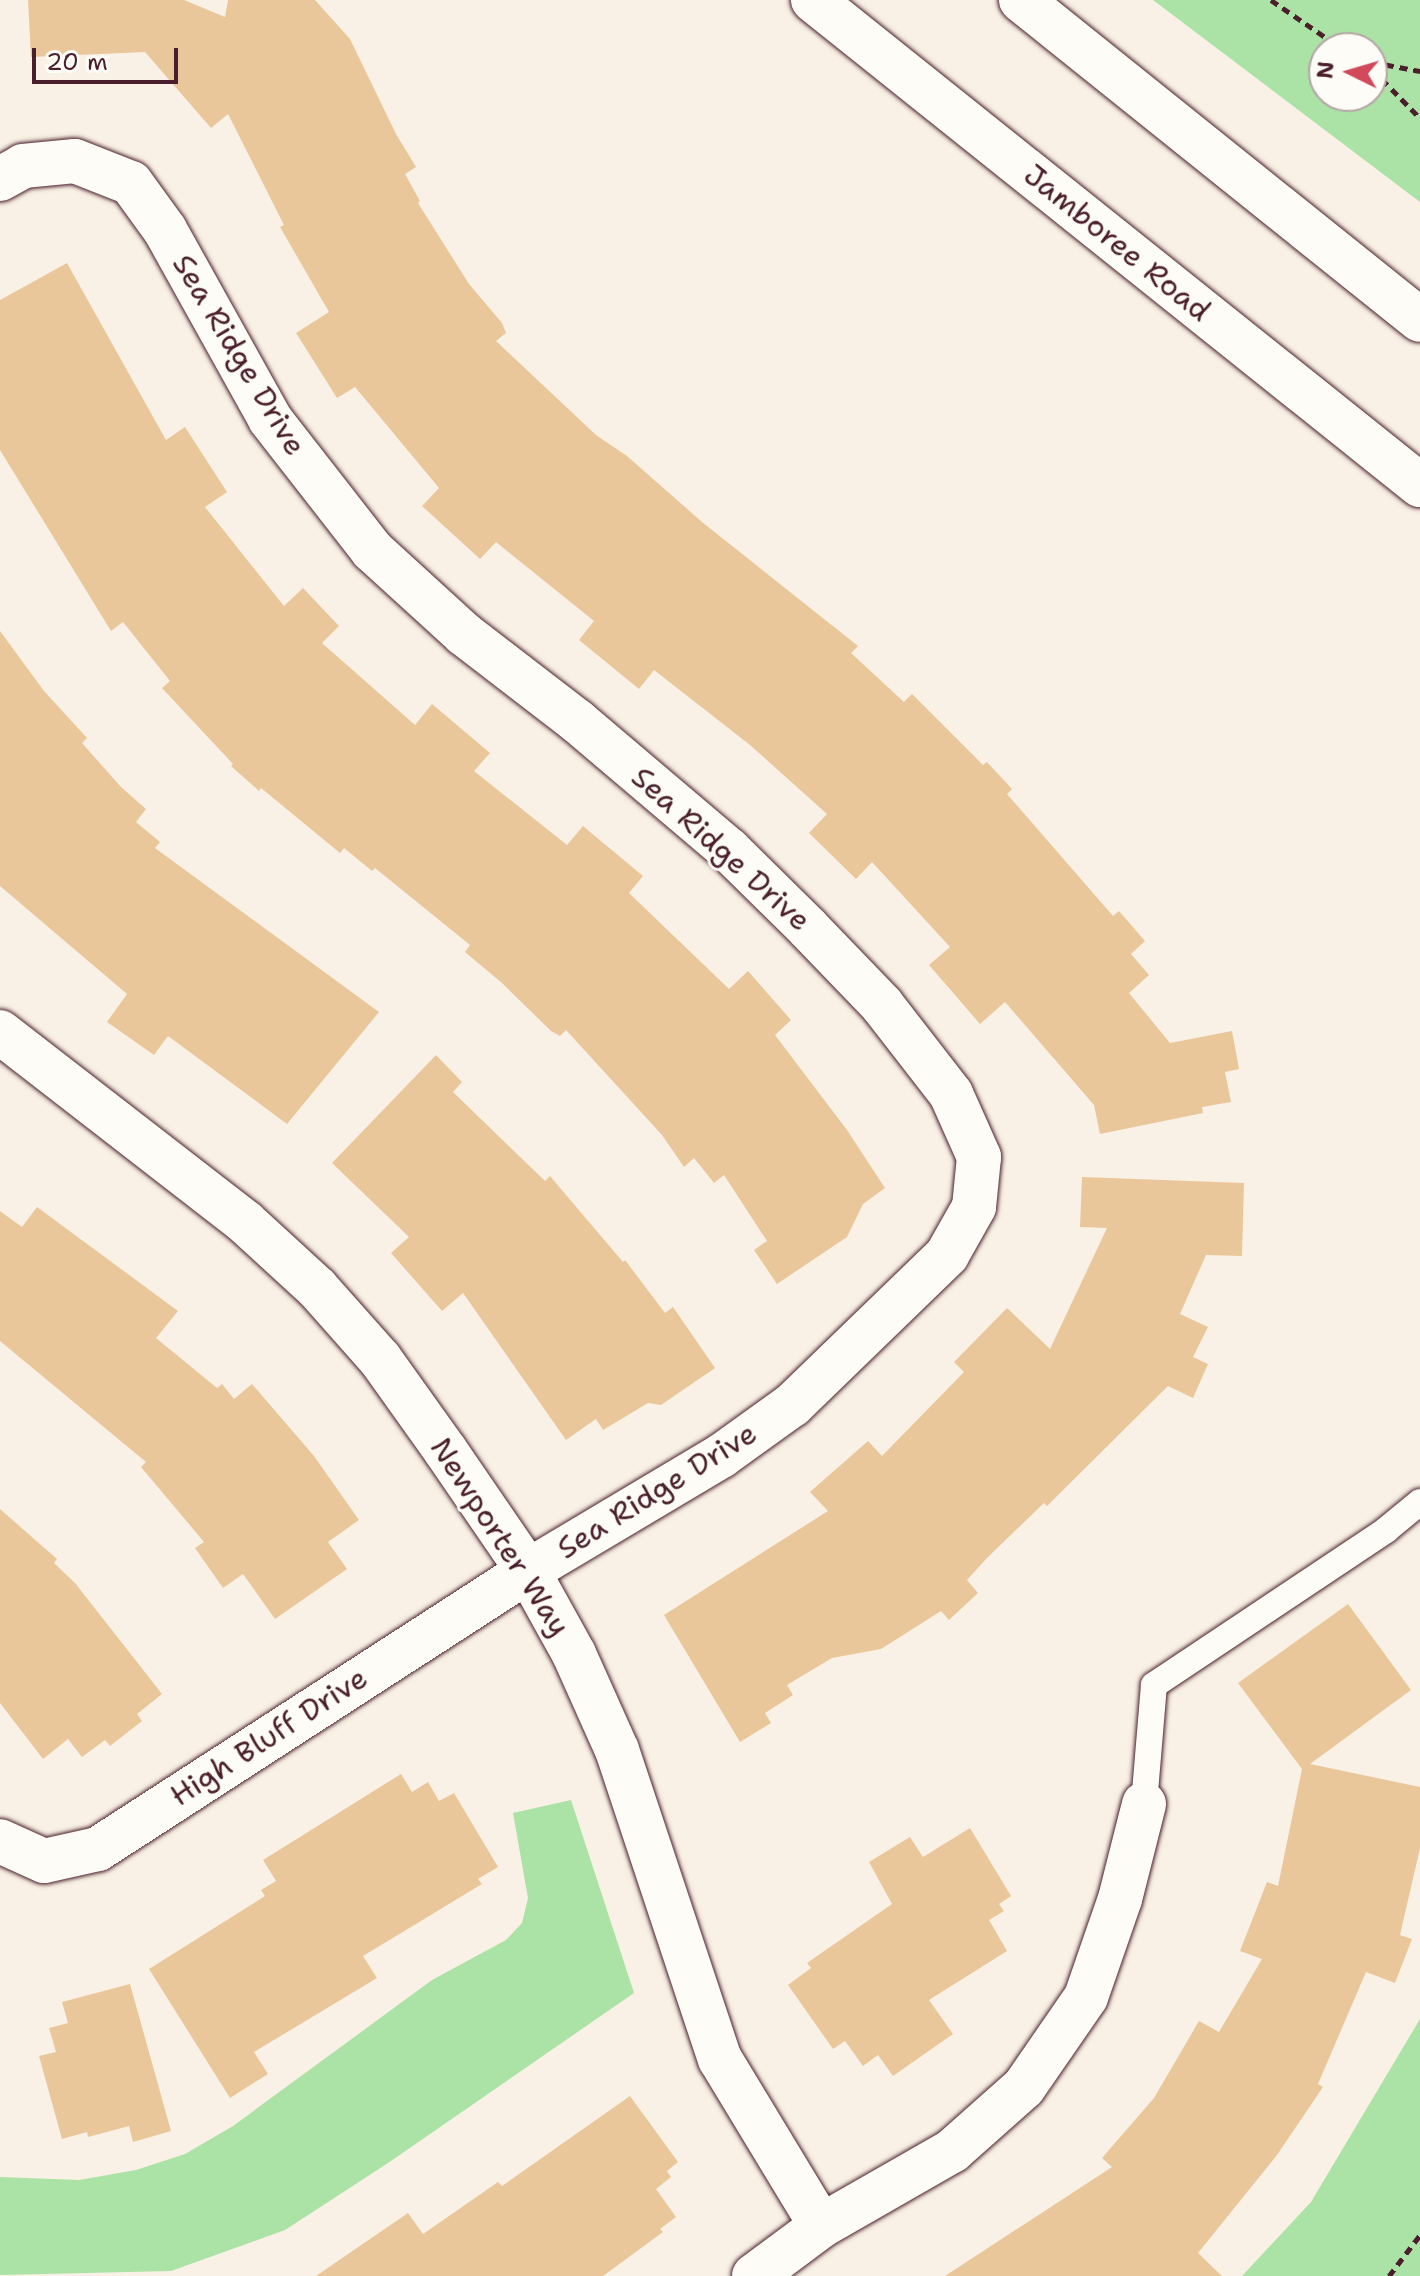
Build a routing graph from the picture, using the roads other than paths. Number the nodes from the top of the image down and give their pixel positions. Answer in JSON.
{"nodes":[{"id":1,"x":813,"y":0,"type":"edge"},
{"id":2,"x":1021,"y":0,"type":"edge"},
{"id":3,"x":0,"y":179,"type":"edge"},
{"id":4,"x":1420,"y":320,"type":"edge"},
{"id":5,"x":1420,"y":485,"type":"edge"},
{"id":6,"x":0,"y":1032,"type":"edge"},
{"id":7,"x":1420,"y":1502,"type":"edge"},
{"id":8,"x":528,"y":1571,"type":"junction"},
{"id":9,"x":1144,"y":1804,"type":"joint"},
{"id":10,"x":0,"y":1841,"type":"edge"},
{"id":11,"x":821,"y":2226,"type":"junction"},
{"id":12,"x":754,"y":2276,"type":"edge"}],
"edges":[{"from":1,"to":5,"type":"street","name":"Jamboree Road"},
{"from":2,"to":4,"type":"street"},
{"from":3,"to":8,"type":"street","name":"Sea Ridge Drive"},
{"from":6,"to":8,"type":"street","name":"Newporter Way"},
{"from":7,"to":9,"type":"lane"},
{"from":8,"to":10,"type":"street","name":"High Bluff Drive"},
{"from":8,"to":11,"type":"street","name":"Newporter Way"},
{"from":9,"to":11,"type":"street"},
{"from":11,"to":12,"type":"street"}]}
